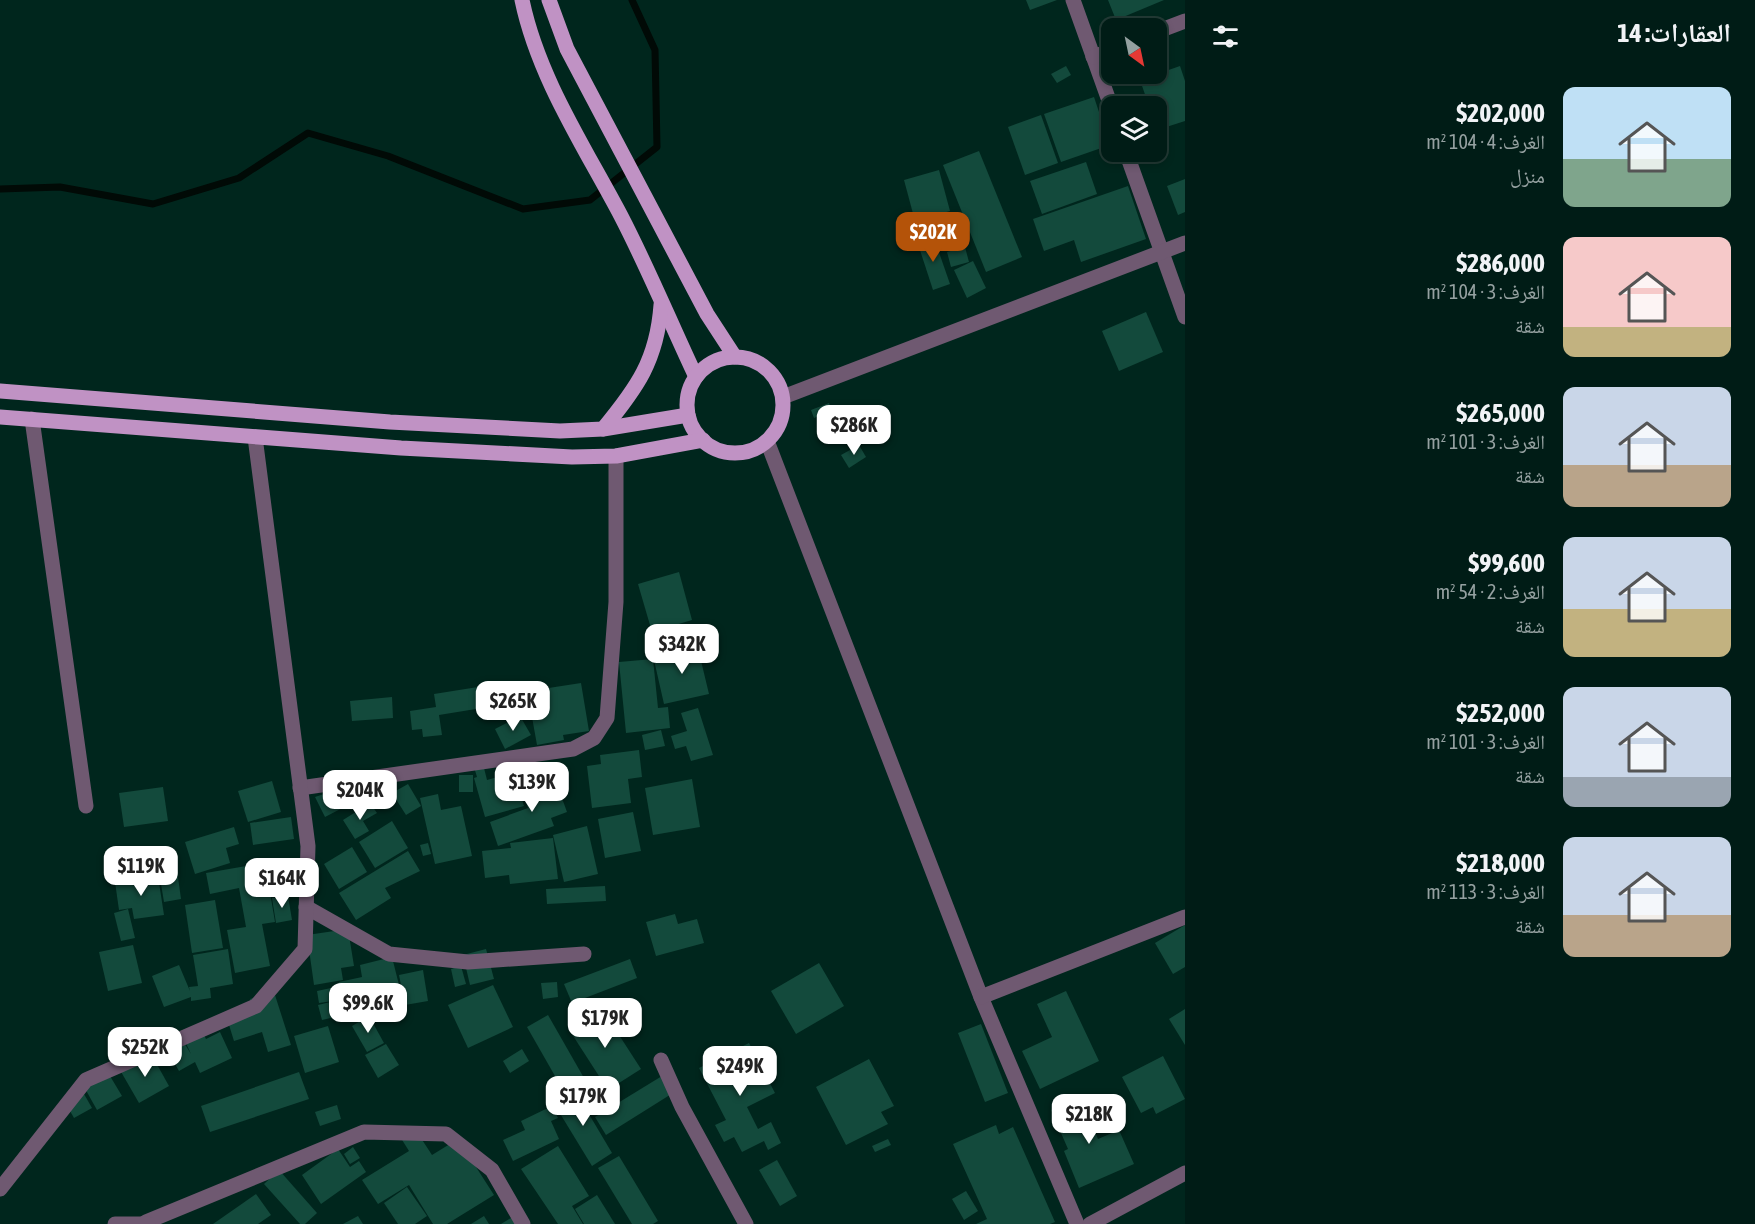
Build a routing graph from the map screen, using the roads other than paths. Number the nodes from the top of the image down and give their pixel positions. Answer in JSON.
{"nodes":[{"id":1,"x":522,"y":0,"type":"edge"},
{"id":2,"x":549,"y":0,"type":"edge"},
{"id":3,"x":1073,"y":0,"type":"edge"},
{"id":4,"x":1185,"y":21,"type":"edge"},
{"id":5,"x":1167,"y":28,"type":"edge"},
{"id":6,"x":1101,"y":54,"type":"edge"},
{"id":7,"x":1094,"y":57,"type":"junction"},
{"id":8,"x":1108,"y":96,"type":"edge"},
{"id":9,"x":1130,"y":162,"type":"edge"},
{"id":10,"x":1185,"y":243,"type":"edge"},
{"id":11,"x":1161,"y":252,"type":"junction"},
{"id":12,"x":662,"y":302,"type":"junction"},
{"id":13,"x":1185,"y":316,"type":"edge"},
{"id":14,"x":735,"y":357,"type":"junction"},
{"id":15,"x":696,"y":377,"type":"junction"},
{"id":16,"x":0,"y":391,"type":"edge"},
{"id":17,"x":783,"y":398,"type":"junction"},
{"id":18,"x":688,"y":415,"type":"junction"},
{"id":19,"x":0,"y":417,"type":"edge"},
{"id":20,"x":32,"y":419,"type":"junction"},
{"id":21,"x":603,"y":429,"type":"junction"},
{"id":22,"x":255,"y":437,"type":"junction"},
{"id":23,"x":702,"y":440,"type":"junction"},
{"id":24,"x":767,"y":441,"type":"junction"},
{"id":25,"x":616,"y":456,"type":"junction"},
{"id":26,"x":300,"y":788,"type":"junction"},
{"id":27,"x":86,"y":806,"type":"dead end"},
{"id":28,"x":306,"y":907,"type":"junction"},
{"id":29,"x":1185,"y":917,"type":"edge"},
{"id":30,"x":584,"y":954,"type":"dead end"},
{"id":31,"x":981,"y":997,"type":"junction"},
{"id":32,"x":661,"y":1060,"type":"dead end"},
{"id":33,"x":1185,"y":1173,"type":"edge"},
{"id":34,"x":0,"y":1189,"type":"edge"},
{"id":35,"x":147,"y":1223,"type":"edge"},
{"id":36,"x":116,"y":1224,"type":"edge"},
{"id":37,"x":523,"y":1224,"type":"edge"},
{"id":38,"x":746,"y":1224,"type":"edge"},
{"id":39,"x":1077,"y":1224,"type":"edge"},
{"id":40,"x":1090,"y":1224,"type":"edge"}],
"edges":[{"from":1,"to":12,"type":"main road"},
{"from":2,"to":14,"type":"main road"},
{"from":3,"to":7,"type":"street"},
{"from":4,"to":5,"type":"street"},
{"from":6,"to":7,"type":"street"},
{"from":7,"to":8,"type":"street"},
{"from":9,"to":11,"type":"street"},
{"from":10,"to":11,"type":"street"},
{"from":11,"to":13,"type":"street"},
{"from":11,"to":17,"type":"street"},
{"from":12,"to":15,"type":"main road"},
{"from":12,"to":21,"type":"main road"},
{"from":14,"to":15,"type":"main road"},
{"from":14,"to":17,"type":"main road"},
{"from":15,"to":18,"type":"main road"},
{"from":16,"to":21,"type":"main road"},
{"from":17,"to":24,"type":"main road"},
{"from":18,"to":21,"type":"main road"},
{"from":18,"to":23,"type":"main road"},
{"from":19,"to":20,"type":"main road"},
{"from":20,"to":22,"type":"main road"},
{"from":20,"to":27,"type":"street"},
{"from":22,"to":25,"type":"main road"},
{"from":22,"to":26,"type":"street"},
{"from":23,"to":24,"type":"main road"},
{"from":23,"to":25,"type":"main road"},
{"from":24,"to":31,"type":"street"},
{"from":25,"to":26,"type":"street"},
{"from":26,"to":28,"type":"street"},
{"from":28,"to":30,"type":"street"},
{"from":28,"to":34,"type":"street"},
{"from":29,"to":31,"type":"street"},
{"from":31,"to":39,"type":"street"},
{"from":32,"to":38,"type":"street"},
{"from":33,"to":40,"type":"street"},
{"from":35,"to":36,"type":"street"},
{"from":35,"to":37,"type":"street"}]}
